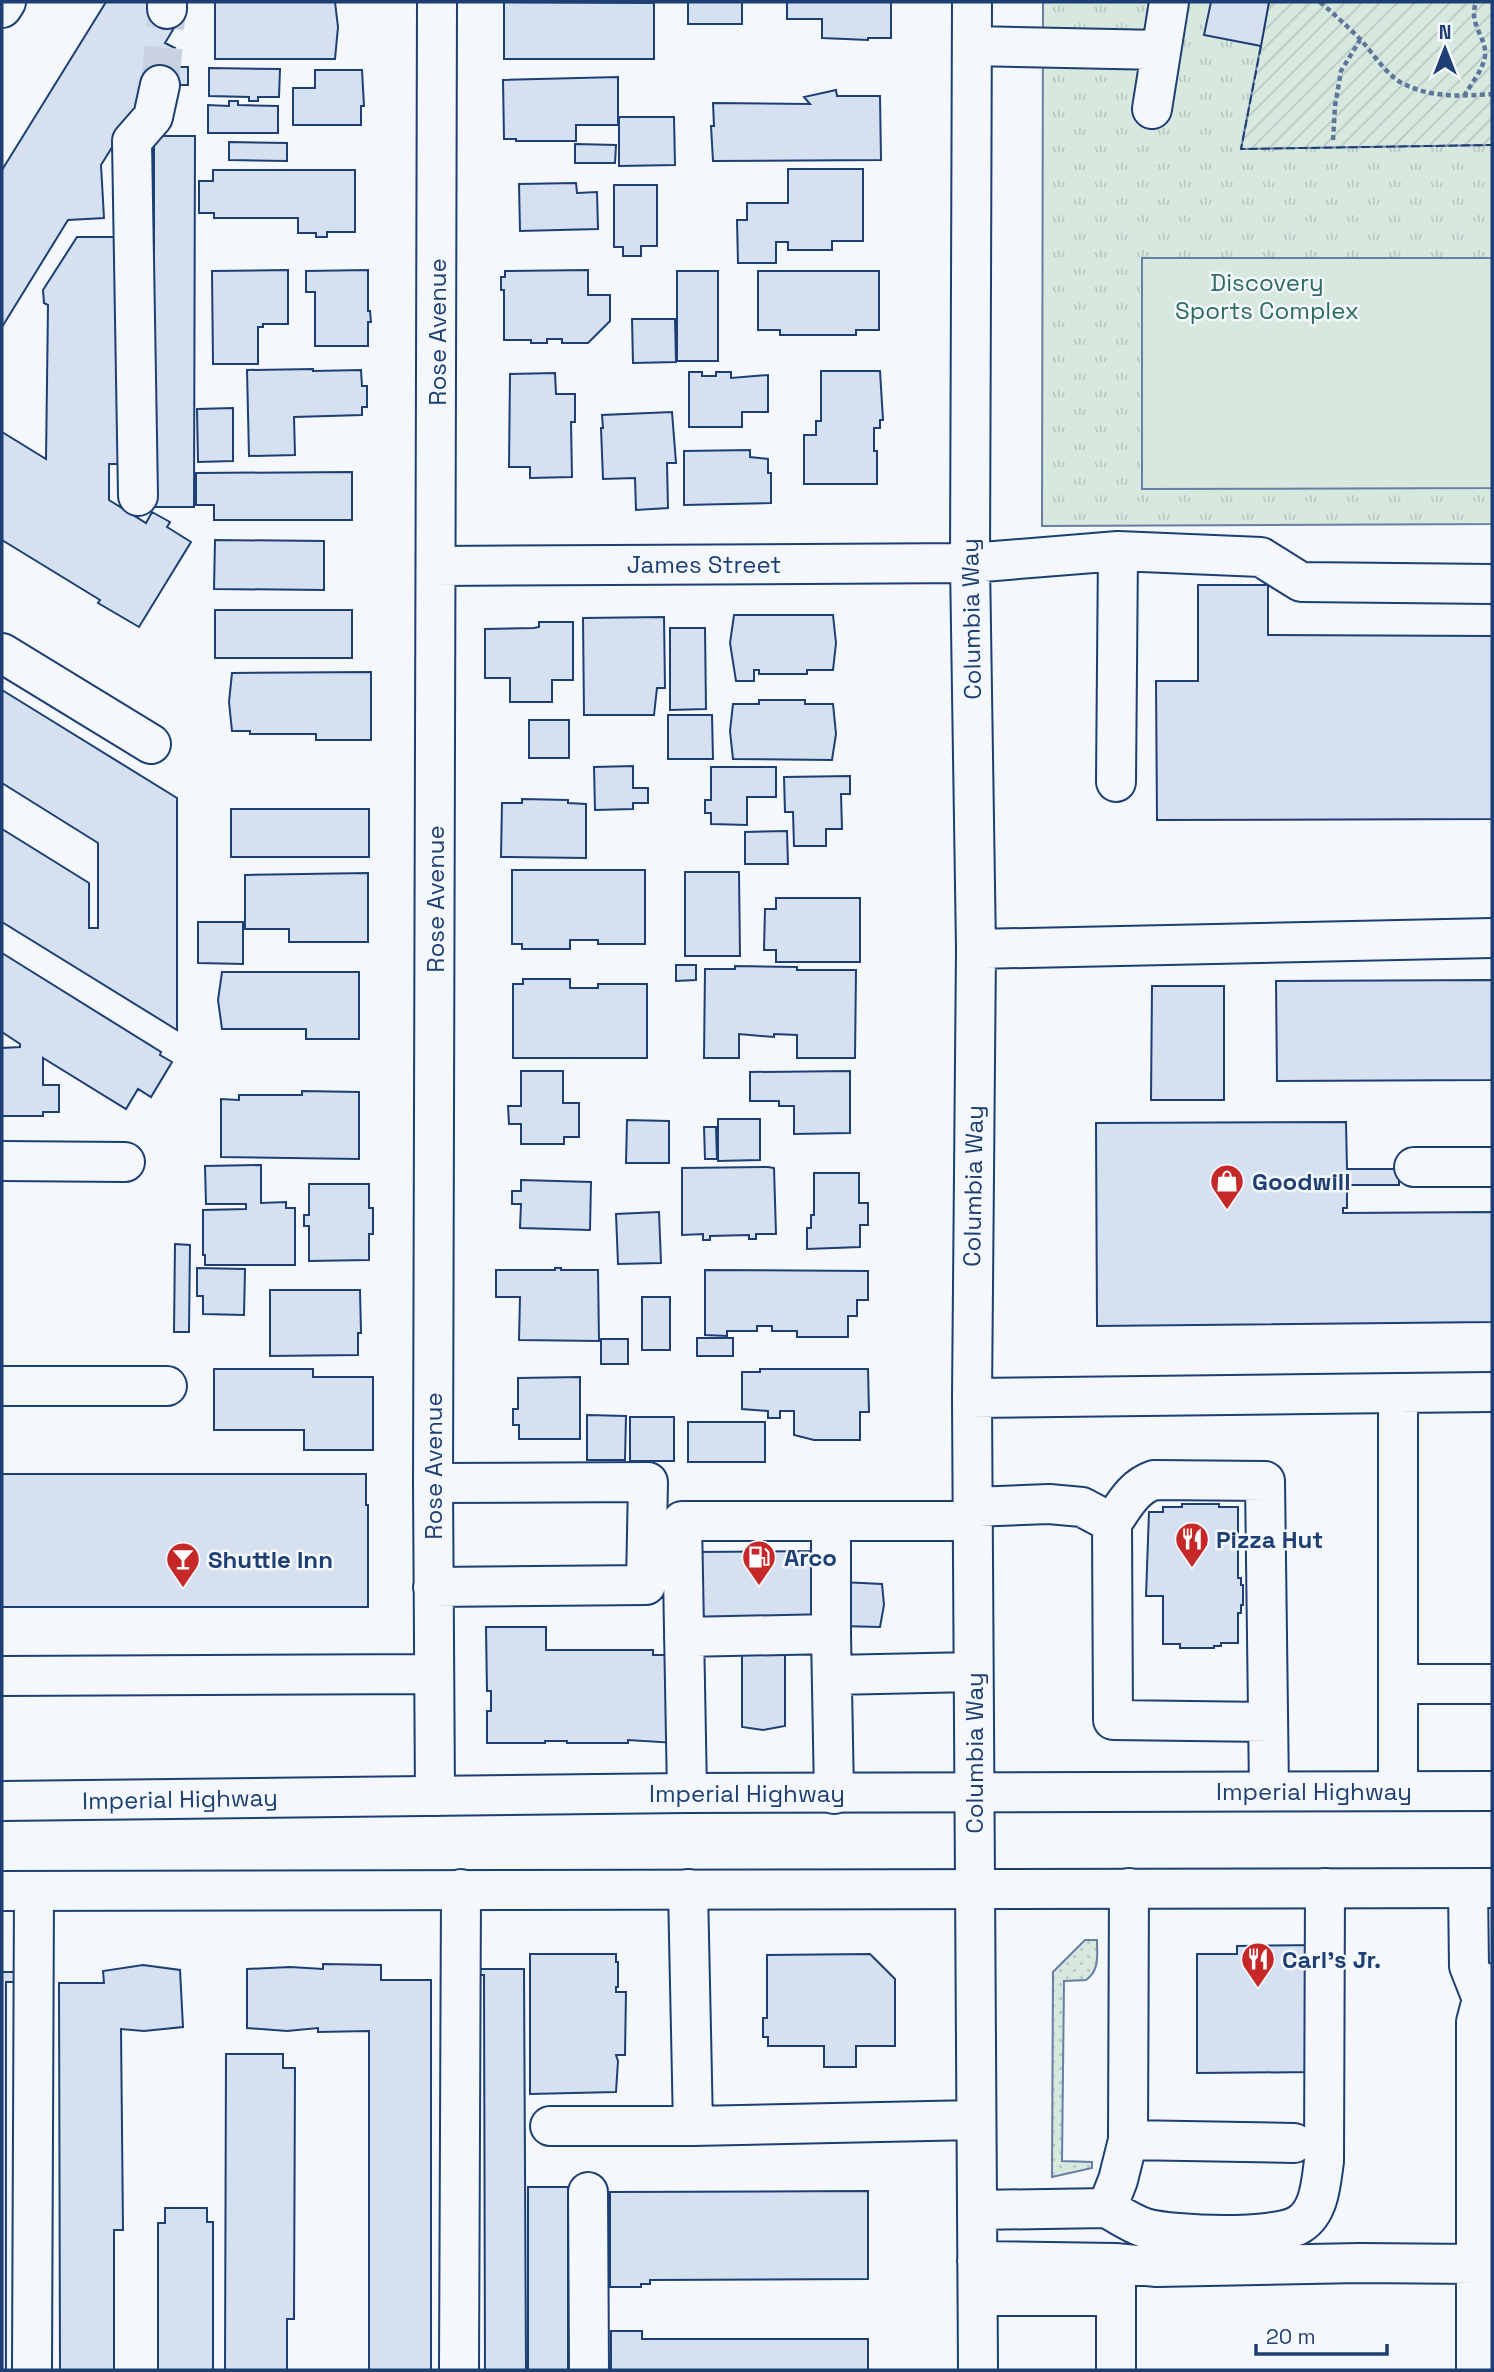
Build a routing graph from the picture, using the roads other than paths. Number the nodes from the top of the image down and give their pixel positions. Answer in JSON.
{"nodes":[{"id":1,"x":6,"y":2,"type":"edge"},
{"id":2,"x":437,"y":2,"type":"edge"},
{"id":3,"x":972,"y":2,"type":"edge"},
{"id":4,"x":1169,"y":2,"type":"edge"},
{"id":5,"x":2,"y":8,"type":"edge"},
{"id":6,"x":972,"y":46,"type":"junction"},
{"id":7,"x":1161,"y":50,"type":"junction"},
{"id":8,"x":160,"y":85,"type":"tunnel mouth"},
{"id":9,"x":1152,"y":109,"type":"dead end"},
{"id":10,"x":138,"y":496,"type":"dead end"},
{"id":11,"x":1118,"y":551,"type":"junction"},
{"id":12,"x":970,"y":563,"type":"junction"},
{"id":13,"x":437,"y":566,"type":"junction"},
{"id":14,"x":1492,"y":584,"type":"edge"},
{"id":15,"x":2,"y":653,"type":"edge"},
{"id":16,"x":150,"y":744,"type":"dead end"},
{"id":17,"x":1116,"y":782,"type":"dead end"},
{"id":18,"x":1492,"y":938,"type":"edge"},
{"id":19,"x":976,"y":949,"type":"junction"},
{"id":20,"x":2,"y":1161,"type":"edge"},
{"id":21,"x":125,"y":1162,"type":"dead end"},
{"id":22,"x":1414,"y":1167,"type":"dead end"},
{"id":23,"x":1492,"y":1167,"type":"edge"},
{"id":24,"x":2,"y":1386,"type":"edge"},
{"id":25,"x":167,"y":1386,"type":"dead end"},
{"id":26,"x":1492,"y":1392,"type":"edge"},
{"id":27,"x":1398,"y":1393,"type":"junction"},
{"id":28,"x":972,"y":1398,"type":"junction"},
{"id":29,"x":433,"y":1483,"type":"junction"},
{"id":30,"x":1135,"y":1491,"type":"junction"},
{"id":31,"x":973,"y":1514,"type":"junction"},
{"id":32,"x":831,"y":1521,"type":"junction"},
{"id":33,"x":1112,"y":1523,"type":"junction"},
{"id":34,"x":433,"y":1587,"type":"junction"},
{"id":35,"x":831,"y":1634,"type":"junction"},
{"id":36,"x":684,"y":1637,"type":"junction"},
{"id":37,"x":973,"y":1672,"type":"junction"},
{"id":38,"x":434,"y":1674,"type":"junction"},
{"id":39,"x":832,"y":1675,"type":"junction"},
{"id":40,"x":2,"y":1676,"type":"edge"},
{"id":41,"x":1398,"y":1684,"type":"junction"},
{"id":42,"x":1492,"y":1684,"type":"edge"},
{"id":43,"x":1137,"y":1721,"type":"junction"},
{"id":44,"x":1268,"y":1722,"type":"junction"},
{"id":45,"x":1269,"y":1791,"type":"junction"},
{"id":46,"x":1398,"y":1791,"type":"junction"},
{"id":47,"x":1492,"y":1791,"type":"edge"},
{"id":48,"x":687,"y":1793,"type":"junction"},
{"id":49,"x":973,"y":1793,"type":"junction"},
{"id":50,"x":834,"y":1794,"type":"junction"},
{"id":51,"x":435,"y":1796,"type":"junction"},
{"id":52,"x":2,"y":1801,"type":"edge"},
{"id":53,"x":1129,"y":1888,"type":"junction"},
{"id":54,"x":1325,"y":1888,"type":"junction"},
{"id":55,"x":461,"y":1889,"type":"junction"},
{"id":56,"x":688,"y":1889,"type":"junction"},
{"id":57,"x":975,"y":1889,"type":"junction"},
{"id":58,"x":1480,"y":1889,"type":"edge"},
{"id":59,"x":18,"y":1891,"type":"edge"},
{"id":60,"x":1487,"y":1991,"type":"edge"},
{"id":61,"x":976,"y":2120,"type":"junction"},
{"id":62,"x":550,"y":2126,"type":"dead end"},
{"id":63,"x":693,"y":2126,"type":"junction"},
{"id":64,"x":1128,"y":2140,"type":"junction"},
{"id":65,"x":1294,"y":2143,"type":"dead end"},
{"id":66,"x":588,"y":2192,"type":"dead end"},
{"id":67,"x":1107,"y":2208,"type":"junction"},
{"id":68,"x":977,"y":2210,"type":"junction"},
{"id":69,"x":1476,"y":2264,"type":"junction"},
{"id":70,"x":978,"y":2278,"type":"junction"},
{"id":71,"x":1116,"y":2280,"type":"junction"},
{"id":72,"x":32,"y":2370,"type":"edge"},
{"id":73,"x":459,"y":2370,"type":"edge"},
{"id":74,"x":589,"y":2370,"type":"edge"},
{"id":75,"x":978,"y":2370,"type":"edge"},
{"id":76,"x":1116,"y":2370,"type":"edge"},
{"id":77,"x":1476,"y":2370,"type":"edge"}],
"edges":[{"from":1,"to":5,"type":"street"},
{"from":2,"to":13,"type":"street","name":"Rose Avenue"},
{"from":3,"to":6,"type":"street","name":"Columbia Way"},
{"from":4,"to":7,"type":"street"},
{"from":6,"to":7,"type":"street"},
{"from":6,"to":12,"type":"street","name":"Columbia Way"},
{"from":7,"to":9,"type":"street"},
{"from":8,"to":10,"type":"street"},
{"from":11,"to":12,"type":"street","name":"James Street"},
{"from":11,"to":14,"type":"street","name":"James Street"},
{"from":11,"to":17,"type":"street"},
{"from":12,"to":13,"type":"street","name":"James Street"},
{"from":12,"to":19,"type":"street","name":"Columbia Way"},
{"from":13,"to":29,"type":"street","name":"Rose Avenue"},
{"from":15,"to":16,"type":"street"},
{"from":18,"to":19,"type":"street"},
{"from":19,"to":28,"type":"street","name":"Columbia Way"},
{"from":20,"to":21,"type":"street"},
{"from":22,"to":23,"type":"street"},
{"from":24,"to":25,"type":"street"},
{"from":26,"to":27,"type":"street"},
{"from":27,"to":28,"type":"street"},
{"from":27,"to":41,"type":"street"},
{"from":28,"to":31,"type":"street","name":"Columbia Way"},
{"from":29,"to":34,"type":"street","name":"Rose Avenue"},
{"from":29,"to":34,"type":"street"},
{"from":30,"to":33,"type":"street"},
{"from":30,"to":43,"type":"street"},
{"from":30,"to":44,"type":"street"},
{"from":31,"to":32,"type":"street"},
{"from":31,"to":33,"type":"street"},
{"from":31,"to":37,"type":"street","name":"Columbia Way"},
{"from":32,"to":35,"type":"street"},
{"from":32,"to":36,"type":"street"},
{"from":33,"to":43,"type":"street"},
{"from":34,"to":38,"type":"street","name":"Rose Avenue"},
{"from":35,"to":36,"type":"street"},
{"from":35,"to":39,"type":"street"},
{"from":36,"to":48,"type":"street"},
{"from":37,"to":39,"type":"street"},
{"from":37,"to":49,"type":"street","name":"Columbia Way"},
{"from":38,"to":40,"type":"street"},
{"from":38,"to":51,"type":"street","name":"Rose Avenue"},
{"from":39,"to":50,"type":"street"},
{"from":41,"to":42,"type":"street"},
{"from":41,"to":46,"type":"street"},
{"from":43,"to":44,"type":"street"},
{"from":44,"to":45,"type":"street"},
{"from":45,"to":46,"type":"street","name":"Imperial Highway"},
{"from":45,"to":49,"type":"street","name":"Imperial Highway"},
{"from":46,"to":47,"type":"street","name":"Imperial Highway"},
{"from":48,"to":50,"type":"street","name":"Imperial Highway"},
{"from":48,"to":51,"type":"street","name":"Imperial Highway"},
{"from":49,"to":50,"type":"street","name":"Imperial Highway"},
{"from":49,"to":57,"type":"street","name":"Columbia Way"},
{"from":51,"to":52,"type":"street","name":"Imperial Highway"},
{"from":53,"to":54,"type":"street"},
{"from":53,"to":57,"type":"street"},
{"from":53,"to":64,"type":"street"},
{"from":54,"to":58,"type":"street"},
{"from":54,"to":67,"type":"street"},
{"from":55,"to":56,"type":"street"},
{"from":55,"to":59,"type":"street"},
{"from":55,"to":73,"type":"street"},
{"from":56,"to":57,"type":"street"},
{"from":56,"to":63,"type":"street"},
{"from":57,"to":61,"type":"street","name":"Columbia Way"},
{"from":58,"to":60,"type":"street"},
{"from":59,"to":72,"type":"street"},
{"from":60,"to":69,"type":"street"},
{"from":61,"to":63,"type":"street"},
{"from":61,"to":68,"type":"street","name":"Columbia Way"},
{"from":62,"to":63,"type":"street"},
{"from":64,"to":65,"type":"street"},
{"from":64,"to":67,"type":"street"},
{"from":66,"to":74,"type":"street"},
{"from":67,"to":68,"type":"street"},
{"from":68,"to":70,"type":"street","name":"Columbia Way"},
{"from":69,"to":71,"type":"street"},
{"from":69,"to":77,"type":"street"},
{"from":70,"to":71,"type":"street"},
{"from":70,"to":75,"type":"street","name":"Columbia Way"},
{"from":71,"to":76,"type":"street"}]}
